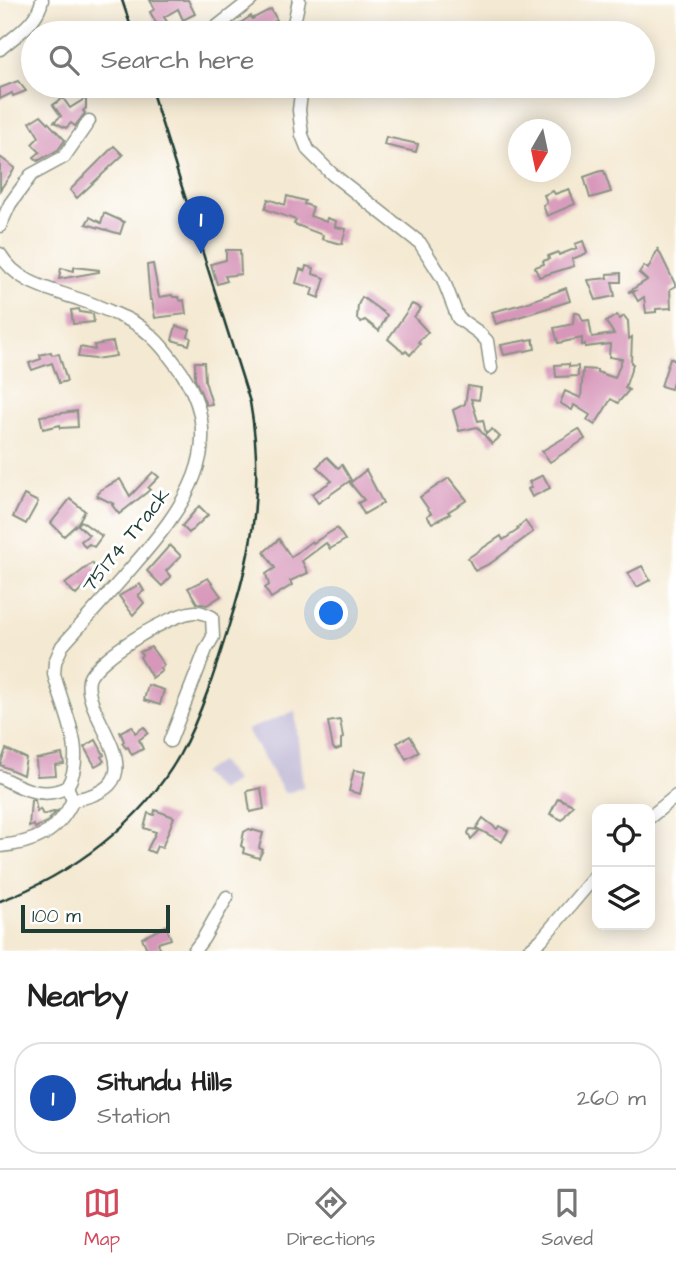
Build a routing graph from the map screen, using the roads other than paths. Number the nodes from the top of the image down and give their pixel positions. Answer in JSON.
{"nodes":[{"id":1,"x":42,"y":0,"type":"edge"},
{"id":2,"x":251,"y":0,"type":"edge"},
{"id":3,"x":299,"y":0,"type":"edge"},
{"id":4,"x":32,"y":21,"type":"edge"},
{"id":5,"x":224,"y":21,"type":"edge"},
{"id":6,"x":295,"y":21,"type":"edge"},
{"id":7,"x":21,"y":31,"type":"edge"},
{"id":8,"x":0,"y":49,"type":"edge"},
{"id":9,"x":300,"y":98,"type":"edge"},
{"id":10,"x":89,"y":121,"type":"dead end"},
{"id":11,"x":0,"y":226,"type":"edge"},
{"id":12,"x":0,"y":254,"type":"edge"},
{"id":13,"x":491,"y":368,"type":"dead end"},
{"id":14,"x":170,"y":741,"type":"dead end"},
{"id":15,"x":0,"y":777,"type":"edge"},
{"id":16,"x":66,"y":788,"type":"junction"},
{"id":17,"x":676,"y":796,"type":"edge"},
{"id":18,"x":73,"y":800,"type":"junction"},
{"id":19,"x":655,"y":813,"type":"edge"},
{"id":20,"x":0,"y":846,"type":"edge"},
{"id":21,"x":592,"y":880,"type":"edge"},
{"id":22,"x":227,"y":897,"type":"dead end"},
{"id":23,"x":194,"y":951,"type":"edge"},
{"id":24,"x":528,"y":951,"type":"edge"}],
"edges":[{"from":1,"to":4,"type":"street"},
{"from":2,"to":5,"type":"street"},
{"from":3,"to":6,"type":"street"},
{"from":7,"to":8,"type":"street"},
{"from":9,"to":13,"type":"street"},
{"from":10,"to":11,"type":"street"},
{"from":12,"to":16,"type":"street","name":"75174 Track"},
{"from":14,"to":18,"type":"street"},
{"from":15,"to":16,"type":"street"},
{"from":16,"to":18,"type":"street"},
{"from":17,"to":19,"type":"street"},
{"from":18,"to":20,"type":"street"},
{"from":21,"to":24,"type":"street"},
{"from":22,"to":23,"type":"street"}]}
